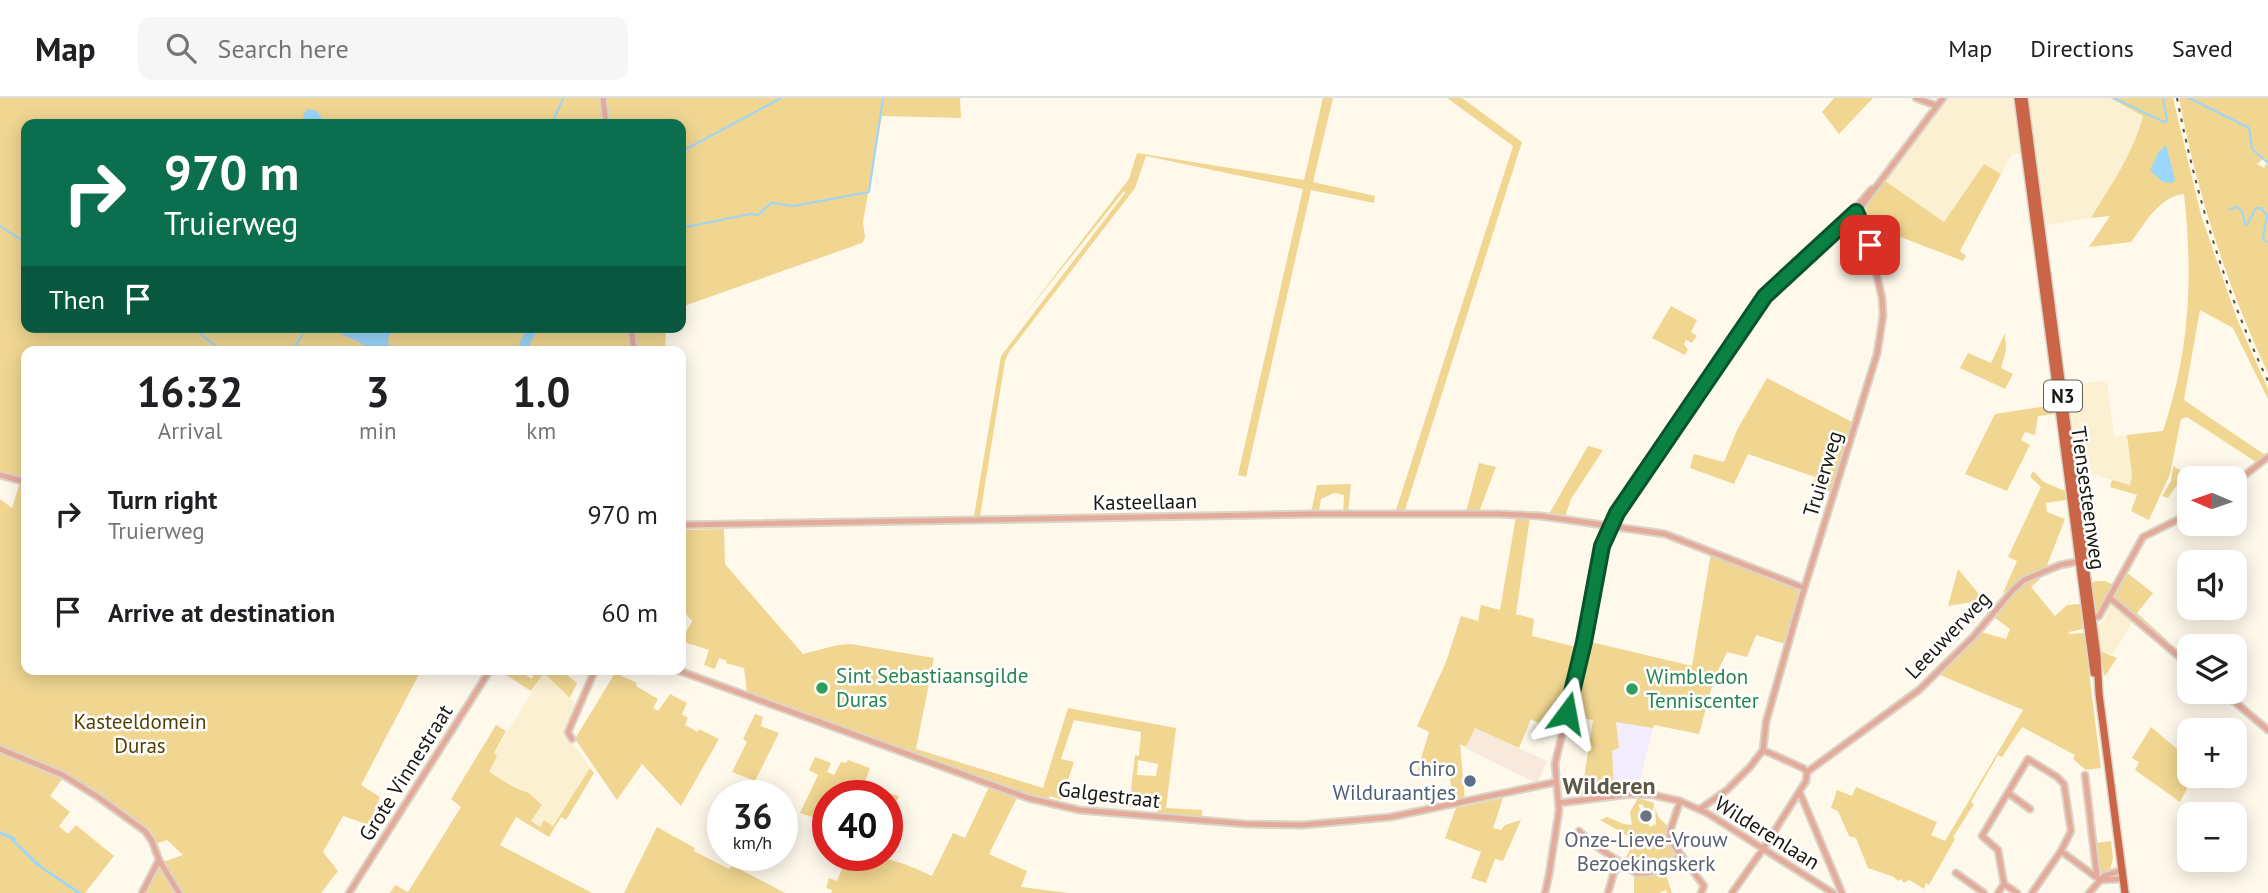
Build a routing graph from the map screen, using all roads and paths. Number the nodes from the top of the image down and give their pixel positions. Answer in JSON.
{"nodes":[{"id":1,"x":603,"y":98,"type":"edge"},
{"id":2,"x":1916,"y":98,"type":"edge"},
{"id":3,"x":1943,"y":98,"type":"edge"},
{"id":4,"x":2018,"y":98,"type":"edge"},
{"id":5,"x":2024,"y":98,"type":"edge"},
{"id":6,"x":1937,"y":106,"type":"junction"},
{"id":7,"x":605,"y":119,"type":"edge"},
{"id":8,"x":1855,"y":211,"type":"junction"},
{"id":9,"x":2268,"y":457,"type":"edge"},
{"id":10,"x":2247,"y":474,"type":"edge"},
{"id":11,"x":0,"y":475,"type":"edge"},
{"id":12,"x":21,"y":481,"type":"edge"},
{"id":13,"x":2177,"y":520,"type":"edge"},
{"id":14,"x":1610,"y":525,"type":"junction"},
{"id":15,"x":686,"y":526,"type":"edge"},
{"id":16,"x":2082,"y":561,"type":"junction"},
{"id":17,"x":1804,"y":588,"type":"junction"},
{"id":18,"x":2109,"y":597,"type":"junction"},
{"id":19,"x":2089,"y":620,"type":"junction"},
{"id":20,"x":2177,"y":654,"type":"edge"},
{"id":21,"x":686,"y":673,"type":"edge"},
{"id":22,"x":487,"y":675,"type":"edge"},
{"id":23,"x":593,"y":675,"type":"edge"},
{"id":24,"x":2237,"y":704,"type":"edge"},
{"id":25,"x":2268,"y":730,"type":"edge"},
{"id":26,"x":572,"y":739,"type":"dead end"},
{"id":27,"x":0,"y":749,"type":"edge"},
{"id":28,"x":1763,"y":750,"type":"junction"},
{"id":29,"x":1807,"y":772,"type":"junction"},
{"id":30,"x":2085,"y":775,"type":"dead end"},
{"id":31,"x":1556,"y":782,"type":"junction"},
{"id":32,"x":1800,"y":792,"type":"junction"},
{"id":33,"x":2008,"y":793,"type":"junction"},
{"id":34,"x":1681,"y":801,"type":"junction"},
{"id":35,"x":1559,"y":803,"type":"junction"},
{"id":36,"x":2031,"y":808,"type":"dead end"},
{"id":37,"x":1700,"y":810,"type":"junction"},
{"id":38,"x":1579,"y":831,"type":"dead end"},
{"id":39,"x":1763,"y":849,"type":"junction"},
{"id":40,"x":2061,"y":851,"type":"junction"},
{"id":41,"x":1681,"y":856,"type":"junction"},
{"id":42,"x":159,"y":860,"type":"junction"},
{"id":43,"x":1623,"y":863,"type":"junction"},
{"id":44,"x":1956,"y":873,"type":"dead end"},
{"id":45,"x":2122,"y":874,"type":"junction"},
{"id":46,"x":2099,"y":879,"type":"junction"},
{"id":47,"x":2004,"y":884,"type":"junction"},
{"id":48,"x":142,"y":893,"type":"edge"},
{"id":49,"x":179,"y":893,"type":"edge"},
{"id":50,"x":349,"y":893,"type":"edge"},
{"id":51,"x":1545,"y":893,"type":"edge"},
{"id":52,"x":1608,"y":893,"type":"edge"},
{"id":53,"x":1701,"y":893,"type":"edge"},
{"id":54,"x":1732,"y":893,"type":"edge"},
{"id":55,"x":1833,"y":893,"type":"edge"},
{"id":56,"x":1842,"y":893,"type":"edge"},
{"id":57,"x":1984,"y":893,"type":"edge"},
{"id":58,"x":1998,"y":893,"type":"edge"},
{"id":59,"x":2017,"y":893,"type":"edge"},
{"id":60,"x":2032,"y":893,"type":"edge"},
{"id":61,"x":2089,"y":893,"type":"edge"},
{"id":62,"x":2125,"y":893,"type":"edge"}],
"edges":[{"from":1,"to":7,"type":"street"},
{"from":2,"to":6,"type":"street"},
{"from":3,"to":6,"type":"street"},
{"from":4,"to":16,"type":"main road","name":"Tiensesteenweg","number":"N3"},
{"from":5,"to":16,"type":"main road","name":"Tiensesteenweg","number":"N3"},
{"from":6,"to":8,"type":"street"},
{"from":8,"to":14,"type":"street"},
{"from":8,"to":17,"type":"street","name":"Truierweg"},
{"from":9,"to":10,"type":"street"},
{"from":11,"to":12,"type":"street"},
{"from":13,"to":18,"type":"street"},
{"from":14,"to":15,"type":"street","name":"Kasteellaan"},
{"from":14,"to":17,"type":"street","name":"Kasteellaan"},
{"from":14,"to":31,"type":"street"},
{"from":16,"to":19,"type":"main road","name":"Tiensesteenweg","number":"N3"},
{"from":16,"to":29,"type":"street","name":"Leeuwerweg"},
{"from":17,"to":28,"type":"street","name":"Truierweg"},
{"from":18,"to":19,"type":"street"},
{"from":18,"to":20,"type":"street"},
{"from":19,"to":45,"type":"main road","name":"Tiensesteenweg","number":"N3"},
{"from":21,"to":31,"type":"street","name":"Galgestraat"},
{"from":22,"to":50,"type":"street","name":"Grote Vinnestraat"},
{"from":23,"to":26,"type":"street"},
{"from":24,"to":25,"type":"street"},
{"from":27,"to":42,"type":"street"},
{"from":28,"to":29,"type":"street"},
{"from":28,"to":37,"type":"street"},
{"from":29,"to":32,"type":"street"},
{"from":30,"to":46,"type":"street"},
{"from":31,"to":35,"type":"street"},
{"from":32,"to":39,"type":"street"},
{"from":32,"to":56,"type":"street"},
{"from":33,"to":36,"type":"street"},
{"from":33,"to":40,"type":"street"},
{"from":33,"to":47,"type":"street"},
{"from":34,"to":35,"type":"street","name":"Wilderenlaan"},
{"from":34,"to":37,"type":"street","name":"Wilderenlaan"},
{"from":34,"to":41,"type":"street"},
{"from":35,"to":51,"type":"street"},
{"from":37,"to":39,"type":"street","name":"Wilderenlaan"},
{"from":38,"to":43,"type":"street"},
{"from":39,"to":54,"type":"street"},
{"from":39,"to":55,"type":"street","name":"Wilderenlaan"},
{"from":40,"to":46,"type":"street"},
{"from":40,"to":60,"type":"street"},
{"from":41,"to":43,"type":"street"},
{"from":41,"to":53,"type":"street"},
{"from":42,"to":48,"type":"street"},
{"from":42,"to":49,"type":"street"},
{"from":43,"to":52,"type":"street"},
{"from":44,"to":57,"type":"street"},
{"from":45,"to":46,"type":"street"},
{"from":45,"to":62,"type":"main road","name":"Tiensesteenweg","number":"N3"},
{"from":46,"to":61,"type":"street"},
{"from":47,"to":58,"type":"street"},
{"from":47,"to":59,"type":"street"}]}
